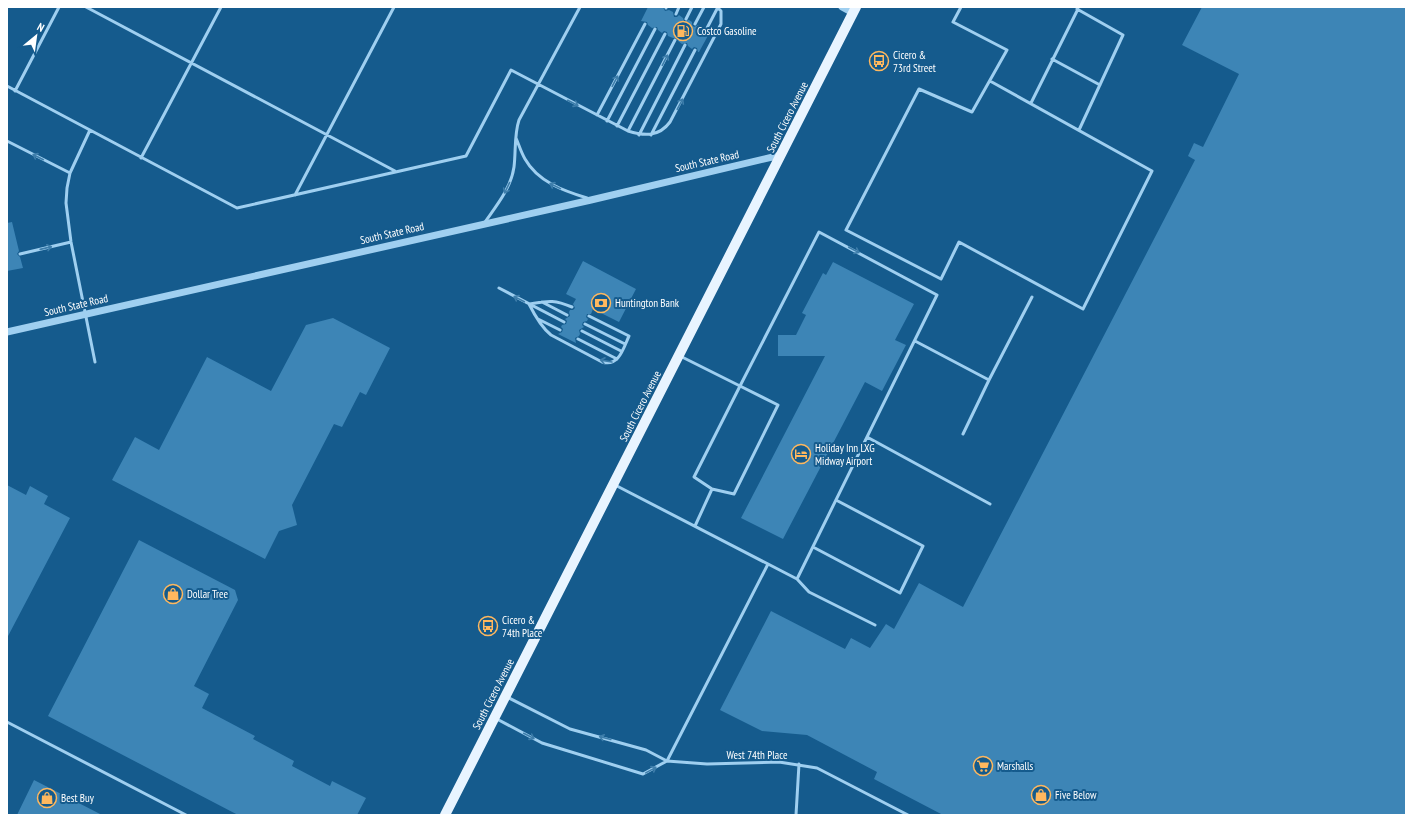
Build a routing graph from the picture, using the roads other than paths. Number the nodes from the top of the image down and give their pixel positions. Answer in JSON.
{"nodes":[{"id":1,"x":59,"y":7,"type":"edge"},
{"id":2,"x":86,"y":7,"type":"edge"},
{"id":3,"x":221,"y":7,"type":"edge"},
{"id":4,"x":394,"y":7,"type":"edge"},
{"id":5,"x":580,"y":7,"type":"edge"},
{"id":6,"x":680,"y":7,"type":"edge"},
{"id":7,"x":692,"y":7,"type":"edge"},
{"id":8,"x":704,"y":7,"type":"edge"},
{"id":9,"x":717,"y":7,"type":"edge"},
{"id":10,"x":842,"y":7,"type":"edge"},
{"id":11,"x":961,"y":7,"type":"edge"},
{"id":12,"x":1078,"y":8,"type":"edge"},
{"id":13,"x":855,"y":10,"type":"edge"},
{"id":14,"x":676,"y":14,"type":"dead end"},
{"id":15,"x":686,"y":19,"type":"dead end"},
{"id":16,"x":645,"y":24,"type":"dead end"},
{"id":17,"x":695,"y":24,"type":"dead end"},
{"id":18,"x":655,"y":29,"type":"dead end"},
{"id":19,"x":706,"y":30,"type":"dead end"},
{"id":20,"x":665,"y":34,"type":"dead end"},
{"id":21,"x":675,"y":40,"type":"dead end"},
{"id":22,"x":685,"y":45,"type":"dead end"},
{"id":23,"x":695,"y":50,"type":"dead end"},
{"id":24,"x":1052,"y":59,"type":"junction"},
{"id":25,"x":191,"y":63,"type":"junction"},
{"id":26,"x":990,"y":81,"type":"junction"},
{"id":27,"x":538,"y":85,"type":"junction"},
{"id":28,"x":1100,"y":85,"type":"junction"},
{"id":29,"x":7,"y":86,"type":"edge"},
{"id":30,"x":15,"y":91,"type":"junction"},
{"id":31,"x":1031,"y":103,"type":"junction"},
{"id":32,"x":597,"y":115,"type":"junction"},
{"id":33,"x":607,"y":121,"type":"junction"},
{"id":34,"x":617,"y":126,"type":"junction"},
{"id":35,"x":90,"y":130,"type":"junction"},
{"id":36,"x":1079,"y":130,"type":"junction"},
{"id":37,"x":628,"y":132,"type":"junction"},
{"id":38,"x":326,"y":135,"type":"junction"},
{"id":39,"x":639,"y":135,"type":"junction"},
{"id":40,"x":651,"y":135,"type":"junction"},
{"id":41,"x":516,"y":136,"type":"junction"},
{"id":42,"x":7,"y":141,"type":"edge"},
{"id":43,"x":781,"y":155,"type":"junction"},
{"id":44,"x":142,"y":158,"type":"junction"},
{"id":45,"x":396,"y":172,"type":"junction"},
{"id":46,"x":70,"y":173,"type":"junction"},
{"id":47,"x":295,"y":195,"type":"junction"},
{"id":48,"x":591,"y":200,"type":"junction"},
{"id":49,"x":484,"y":224,"type":"junction"},
{"id":50,"x":71,"y":242,"type":"junction"},
{"id":51,"x":20,"y":254,"type":"dead end"},
{"id":52,"x":500,"y":288,"type":"dead end"},
{"id":53,"x":1032,"y":297,"type":"dead end"},
{"id":54,"x":542,"y":302,"type":"junction"},
{"id":55,"x":529,"y":304,"type":"junction"},
{"id":56,"x":572,"y":307,"type":"dead end"},
{"id":57,"x":85,"y":315,"type":"junction"},
{"id":58,"x":567,"y":315,"type":"dead end"},
{"id":59,"x":589,"y":316,"type":"dead end"},
{"id":60,"x":536,"y":318,"type":"junction"},
{"id":61,"x":564,"y":322,"type":"dead end"},
{"id":62,"x":585,"y":324,"type":"dead end"},
{"id":63,"x":560,"y":330,"type":"dead end"},
{"id":64,"x":582,"y":331,"type":"dead end"},
{"id":65,"x":7,"y":332,"type":"edge"},
{"id":66,"x":578,"y":339,"type":"dead end"},
{"id":67,"x":915,"y":341,"type":"junction"},
{"id":68,"x":625,"y":344,"type":"junction"},
{"id":69,"x":621,"y":352,"type":"junction"},
{"id":70,"x":679,"y":355,"type":"junction"},
{"id":71,"x":617,"y":359,"type":"junction"},
{"id":72,"x":95,"y":362,"type":"dead end"},
{"id":73,"x":990,"y":380,"type":"junction"},
{"id":74,"x":740,"y":386,"type":"junction"},
{"id":75,"x":963,"y":434,"type":"dead end"},
{"id":76,"x":867,"y":437,"type":"junction"},
{"id":77,"x":613,"y":484,"type":"junction"},
{"id":78,"x":712,"y":489,"type":"junction"},
{"id":79,"x":836,"y":500,"type":"junction"},
{"id":80,"x":990,"y":504,"type":"dead end"},
{"id":81,"x":695,"y":526,"type":"junction"},
{"id":82,"x":813,"y":547,"type":"junction"},
{"id":83,"x":768,"y":564,"type":"junction"},
{"id":84,"x":797,"y":579,"type":"junction"},
{"id":85,"x":875,"y":625,"type":"dead end"},
{"id":86,"x":505,"y":697,"type":"junction"},
{"id":87,"x":494,"y":718,"type":"junction"},
{"id":88,"x":8,"y":722,"type":"edge"},
{"id":89,"x":7,"y":727,"type":"edge"},
{"id":90,"x":667,"y":761,"type":"junction"},
{"id":91,"x":799,"y":764,"type":"junction"},
{"id":92,"x":186,"y":815,"type":"edge"},
{"id":93,"x":445,"y":815,"type":"edge"},
{"id":94,"x":796,"y":815,"type":"edge"},
{"id":95,"x":908,"y":815,"type":"edge"}],
"edges":[{"from":1,"to":30,"type":"lane"},
{"from":2,"to":25,"type":"lane"},
{"from":3,"to":25,"type":"lane"},
{"from":4,"to":38,"type":"lane"},
{"from":5,"to":27,"type":"lane"},
{"from":6,"to":14,"type":"lane"},
{"from":7,"to":15,"type":"lane"},
{"from":8,"to":17,"type":"lane"},
{"from":9,"to":19,"type":"lane"},
{"from":40,"to":9,"type":"lane","one_way":true},
{"from":10,"to":13,"type":"street"},
{"from":11,"to":26,"type":"lane"},
{"from":12,"to":24,"type":"lane"},
{"from":12,"to":28,"type":"lane"},
{"from":13,"to":43,"type":"main road","name":"South Cicero Avenue"},
{"from":32,"to":16,"type":"lane","one_way":true},
{"from":18,"to":33,"type":"lane"},
{"from":20,"to":34,"type":"lane"},
{"from":37,"to":21,"type":"lane","one_way":true},
{"from":22,"to":39,"type":"lane"},
{"from":23,"to":40,"type":"lane"},
{"from":24,"to":28,"type":"lane"},
{"from":24,"to":31,"type":"lane"},
{"from":25,"to":38,"type":"lane"},
{"from":25,"to":44,"type":"lane"},
{"from":26,"to":31,"type":"lane"},
{"from":26,"to":36,"type":"lane"},
{"from":27,"to":32,"type":"lane","one_way":true},
{"from":27,"to":41,"type":"lane"},
{"from":27,"to":45,"type":"lane"},
{"from":28,"to":36,"type":"lane"},
{"from":29,"to":30,"type":"lane"},
{"from":30,"to":35,"type":"lane"},
{"from":31,"to":36,"type":"lane"},
{"from":32,"to":33,"type":"lane"},
{"from":33,"to":34,"type":"lane"},
{"from":34,"to":37,"type":"lane"},
{"from":35,"to":44,"type":"lane"},
{"from":35,"to":46,"type":"lane"},
{"from":37,"to":39,"type":"lane"},
{"from":38,"to":45,"type":"lane"},
{"from":38,"to":47,"type":"lane"},
{"from":39,"to":40,"type":"lane"},
{"from":48,"to":41,"type":"lane","one_way":true},
{"from":41,"to":49,"type":"lane","one_way":true},
{"from":46,"to":42,"type":"lane","one_way":true},
{"from":43,"to":48,"type":"street","name":"South State Road"},
{"from":43,"to":70,"type":"main road","name":"South Cicero Avenue"},
{"from":44,"to":47,"type":"lane"},
{"from":45,"to":47,"type":"lane"},
{"from":46,"to":50,"type":"lane"},
{"from":48,"to":49,"type":"street","name":"South State Road"},
{"from":49,"to":57,"type":"street","name":"South State Road"},
{"from":51,"to":50,"type":"lane","one_way":true},
{"from":50,"to":57,"type":"lane"},
{"from":55,"to":52,"type":"lane","one_way":true},
{"from":53,"to":73,"type":"lane"},
{"from":54,"to":55,"type":"lane"},
{"from":54,"to":56,"type":"lane"},
{"from":54,"to":58,"type":"lane"},
{"from":55,"to":60,"type":"lane"},
{"from":55,"to":61,"type":"lane"},
{"from":57,"to":65,"type":"street","name":"South State Road"},
{"from":57,"to":72,"type":"lane"},
{"from":59,"to":68,"type":"lane"},
{"from":60,"to":63,"type":"lane"},
{"from":71,"to":60,"type":"lane","one_way":true},
{"from":62,"to":68,"type":"lane"},
{"from":64,"to":69,"type":"lane"},
{"from":66,"to":71,"type":"lane"},
{"from":67,"to":73,"type":"lane"},
{"from":74,"to":67,"type":"lane","one_way":true},
{"from":67,"to":76,"type":"lane"},
{"from":68,"to":69,"type":"lane"},
{"from":69,"to":71,"type":"lane"},
{"from":70,"to":74,"type":"lane"},
{"from":70,"to":77,"type":"main road","name":"South Cicero Avenue"},
{"from":73,"to":75,"type":"lane"},
{"from":74,"to":78,"type":"lane"},
{"from":74,"to":78,"type":"lane"},
{"from":76,"to":79,"type":"lane"},
{"from":76,"to":80,"type":"lane"},
{"from":77,"to":81,"type":"lane"},
{"from":77,"to":86,"type":"main road","name":"South Cicero Avenue"},
{"from":78,"to":81,"type":"lane"},
{"from":79,"to":82,"type":"lane"},
{"from":79,"to":82,"type":"lane"},
{"from":81,"to":83,"type":"lane"},
{"from":82,"to":84,"type":"lane"},
{"from":83,"to":84,"type":"lane"},
{"from":83,"to":90,"type":"lane"},
{"from":84,"to":85,"type":"lane"},
{"from":86,"to":87,"type":"main road","name":"South Cicero Avenue"},
{"from":90,"to":86,"type":"lane","name":"West 74th Place","one_way":true},
{"from":87,"to":90,"type":"lane","one_way":true},
{"from":87,"to":93,"type":"main road","name":"South Cicero Avenue"},
{"from":88,"to":89,"type":"lane"},
{"from":88,"to":92,"type":"lane"},
{"from":90,"to":91,"type":"lane","name":"West 74th Place"},
{"from":91,"to":94,"type":"lane"},
{"from":91,"to":95,"type":"lane","name":"West 74th Place"}]}
